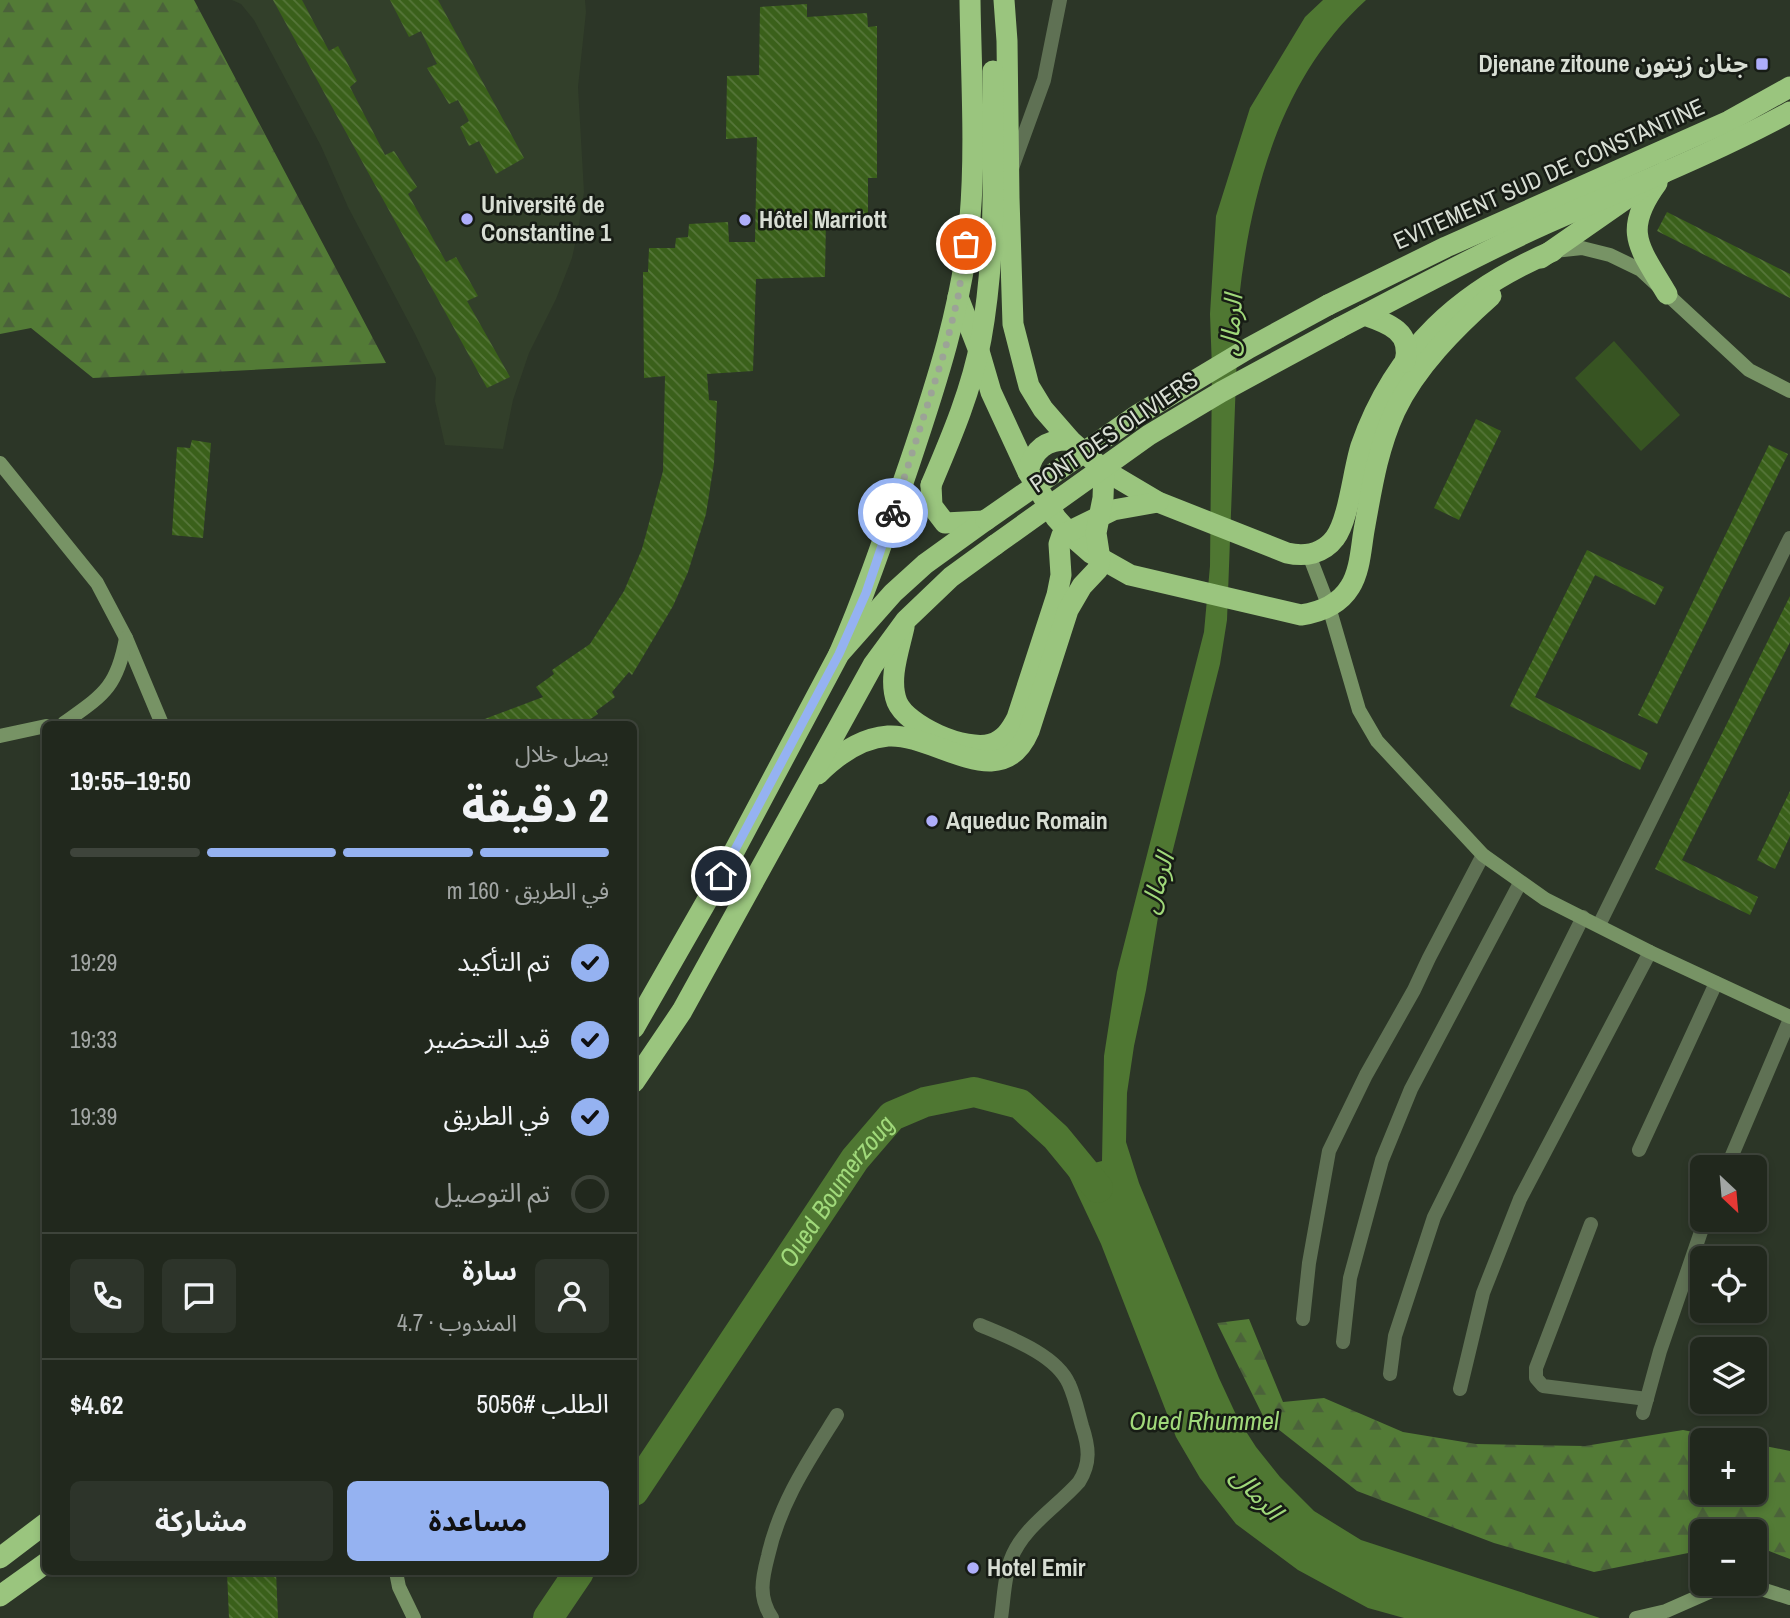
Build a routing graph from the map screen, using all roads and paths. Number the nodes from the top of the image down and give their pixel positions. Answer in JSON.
{"nodes":[{"id":1,"x":970,"y":0,"type":"edge"},
{"id":2,"x":997,"y":0,"type":"edge"},
{"id":3,"x":1003,"y":0,"type":"edge"},
{"id":4,"x":1060,"y":0,"type":"edge"},
{"id":5,"x":1790,"y":87,"type":"edge"},
{"id":6,"x":1790,"y":112,"type":"edge"},
{"id":7,"x":1666,"y":171,"type":"junction"},
{"id":8,"x":1010,"y":172,"type":"junction"},
{"id":9,"x":1553,"y":251,"type":"junction"},
{"id":10,"x":1667,"y":294,"type":"junction"},
{"id":11,"x":958,"y":297,"type":"junction"},
{"id":12,"x":1328,"y":305,"type":"joint"},
{"id":13,"x":1364,"y":315,"type":"junction"},
{"id":14,"x":1339,"y":328,"type":"joint"},
{"id":15,"x":1405,"y":362,"type":"junction"},
{"id":16,"x":1790,"y":391,"type":"edge"},
{"id":17,"x":1070,"y":440,"type":"junction"},
{"id":18,"x":0,"y":463,"type":"edge"},
{"id":19,"x":1104,"y":470,"type":"junction"},
{"id":20,"x":1028,"y":472,"type":"junction"},
{"id":21,"x":1158,"y":502,"type":"junction"},
{"id":22,"x":1099,"y":516,"type":"junction"},
{"id":23,"x":986,"y":520,"type":"junction"},
{"id":24,"x":1067,"y":532,"type":"junction"},
{"id":25,"x":1790,"y":538,"type":"edge"},
{"id":26,"x":1309,"y":555,"type":"junction"},
{"id":27,"x":1100,"y":559,"type":"junction"},
{"id":28,"x":1329,"y":607,"type":"junction"},
{"id":29,"x":905,"y":620,"type":"junction"},
{"id":30,"x":126,"y":638,"type":"junction"},
{"id":31,"x":839,"y":654,"type":"junction"},
{"id":32,"x":64,"y":721,"type":"edge"},
{"id":33,"x":161,"y":721,"type":"edge"},
{"id":34,"x":42,"y":727,"type":"edge"},
{"id":35,"x":0,"y":736,"type":"edge"},
{"id":36,"x":804,"y":788,"type":"junction"},
{"id":37,"x":1483,"y":855,"type":"junction"},
{"id":38,"x":1520,"y":883,"type":"junction"},
{"id":39,"x":1583,"y":917,"type":"junction"},
{"id":40,"x":1599,"y":925,"type":"junction"},
{"id":41,"x":1650,"y":952,"type":"junction"},
{"id":42,"x":1716,"y":983,"type":"junction"},
{"id":43,"x":1790,"y":1018,"type":"edge"},
{"id":44,"x":637,"y":1023,"type":"edge"},
{"id":45,"x":637,"y":1078,"type":"edge"},
{"id":46,"x":1639,"y":1150,"type":"dead end"},
{"id":47,"x":1732,"y":1155,"type":"edge"},
{"id":48,"x":1591,"y":1224,"type":"dead end"},
{"id":49,"x":1701,"y":1232,"type":"edge"},
{"id":50,"x":1303,"y":1319,"type":"dead end"},
{"id":51,"x":980,"y":1325,"type":"dead end"},
{"id":52,"x":1343,"y":1342,"type":"dead end"},
{"id":53,"x":1390,"y":1374,"type":"dead end"},
{"id":54,"x":1460,"y":1389,"type":"dead end"},
{"id":55,"x":837,"y":1415,"type":"dead end"},
{"id":56,"x":42,"y":1525,"type":"edge"},
{"id":57,"x":0,"y":1558,"type":"edge"},
{"id":58,"x":42,"y":1566,"type":"edge"},
{"id":59,"x":397,"y":1575,"type":"edge"},
{"id":60,"x":0,"y":1596,"type":"edge"},
{"id":61,"x":1790,"y":1598,"type":"edge"},
{"id":62,"x":414,"y":1618,"type":"edge"},
{"id":63,"x":772,"y":1618,"type":"edge"},
{"id":64,"x":1001,"y":1618,"type":"edge"},
{"id":65,"x":1636,"y":1618,"type":"edge"}],
"edges":[{"from":1,"to":11,"type":"highway"},
{"from":2,"to":23,"type":"highway","bridge":true},
{"from":3,"to":8,"type":"highway"},
{"from":4,"to":8,"type":"street"},
{"from":5,"to":12,"type":"highway","name":"EVITEMENT SUD DE CONSTANTINE"},
{"from":6,"to":7,"type":"highway","name":"EVITEMENT SUD DE CONSTANTINE"},
{"from":7,"to":9,"type":"highway"},
{"from":7,"to":10,"type":"highway"},
{"from":7,"to":13,"type":"highway","name":"EVITEMENT SUD DE CONSTANTINE"},
{"from":8,"to":17,"type":"highway"},
{"from":9,"to":10,"type":"street"},
{"from":9,"to":15,"type":"highway"},
{"from":9,"to":28,"type":"highway"},
{"from":10,"to":16,"type":"street"},
{"from":11,"to":20,"type":"highway"},
{"from":11,"to":31,"type":"highway"},
{"from":12,"to":23,"type":"highway","name":"PONT DES OLIVIERS","bridge":true},
{"from":13,"to":14,"type":"highway","name":"EVITEMENT SUD DE CONSTANTINE"},
{"from":13,"to":15,"type":"highway"},
{"from":14,"to":29,"type":"highway","name":"PONT DES OLIVIERS","bridge":true},
{"from":15,"to":26,"type":"highway"},
{"from":17,"to":19,"type":"highway"},
{"from":17,"to":20,"type":"highway"},
{"from":18,"to":30,"type":"street"},
{"from":19,"to":21,"type":"highway"},
{"from":19,"to":22,"type":"highway"},
{"from":20,"to":24,"type":"highway"},
{"from":21,"to":22,"type":"highway"},
{"from":21,"to":26,"type":"highway"},
{"from":22,"to":24,"type":"highway"},
{"from":22,"to":27,"type":"highway"},
{"from":23,"to":31,"type":"highway"},
{"from":24,"to":27,"type":"highway"},
{"from":24,"to":29,"type":"highway"},
{"from":25,"to":40,"type":"street"},
{"from":26,"to":28,"type":"street"},
{"from":27,"to":28,"type":"highway"},
{"from":27,"to":36,"type":"highway"},
{"from":28,"to":37,"type":"street"},
{"from":29,"to":36,"type":"highway"},
{"from":30,"to":32,"type":"street"},
{"from":30,"to":33,"type":"street"},
{"from":31,"to":44,"type":"highway"},
{"from":34,"to":35,"type":"street"},
{"from":36,"to":45,"type":"highway"},
{"from":37,"to":38,"type":"street"},
{"from":37,"to":50,"type":"street"},
{"from":38,"to":39,"type":"street"},
{"from":38,"to":52,"type":"street"},
{"from":39,"to":40,"type":"street"},
{"from":39,"to":53,"type":"street"},
{"from":40,"to":41,"type":"street"},
{"from":41,"to":42,"type":"street"},
{"from":41,"to":54,"type":"street"},
{"from":42,"to":43,"type":"street"},
{"from":42,"to":46,"type":"street"},
{"from":43,"to":47,"type":"street"},
{"from":48,"to":49,"type":"street"},
{"from":51,"to":64,"type":"street"},
{"from":55,"to":63,"type":"street"},
{"from":56,"to":57,"type":"highway"},
{"from":58,"to":60,"type":"highway"},
{"from":59,"to":62,"type":"street"},
{"from":61,"to":65,"type":"street"}]}
